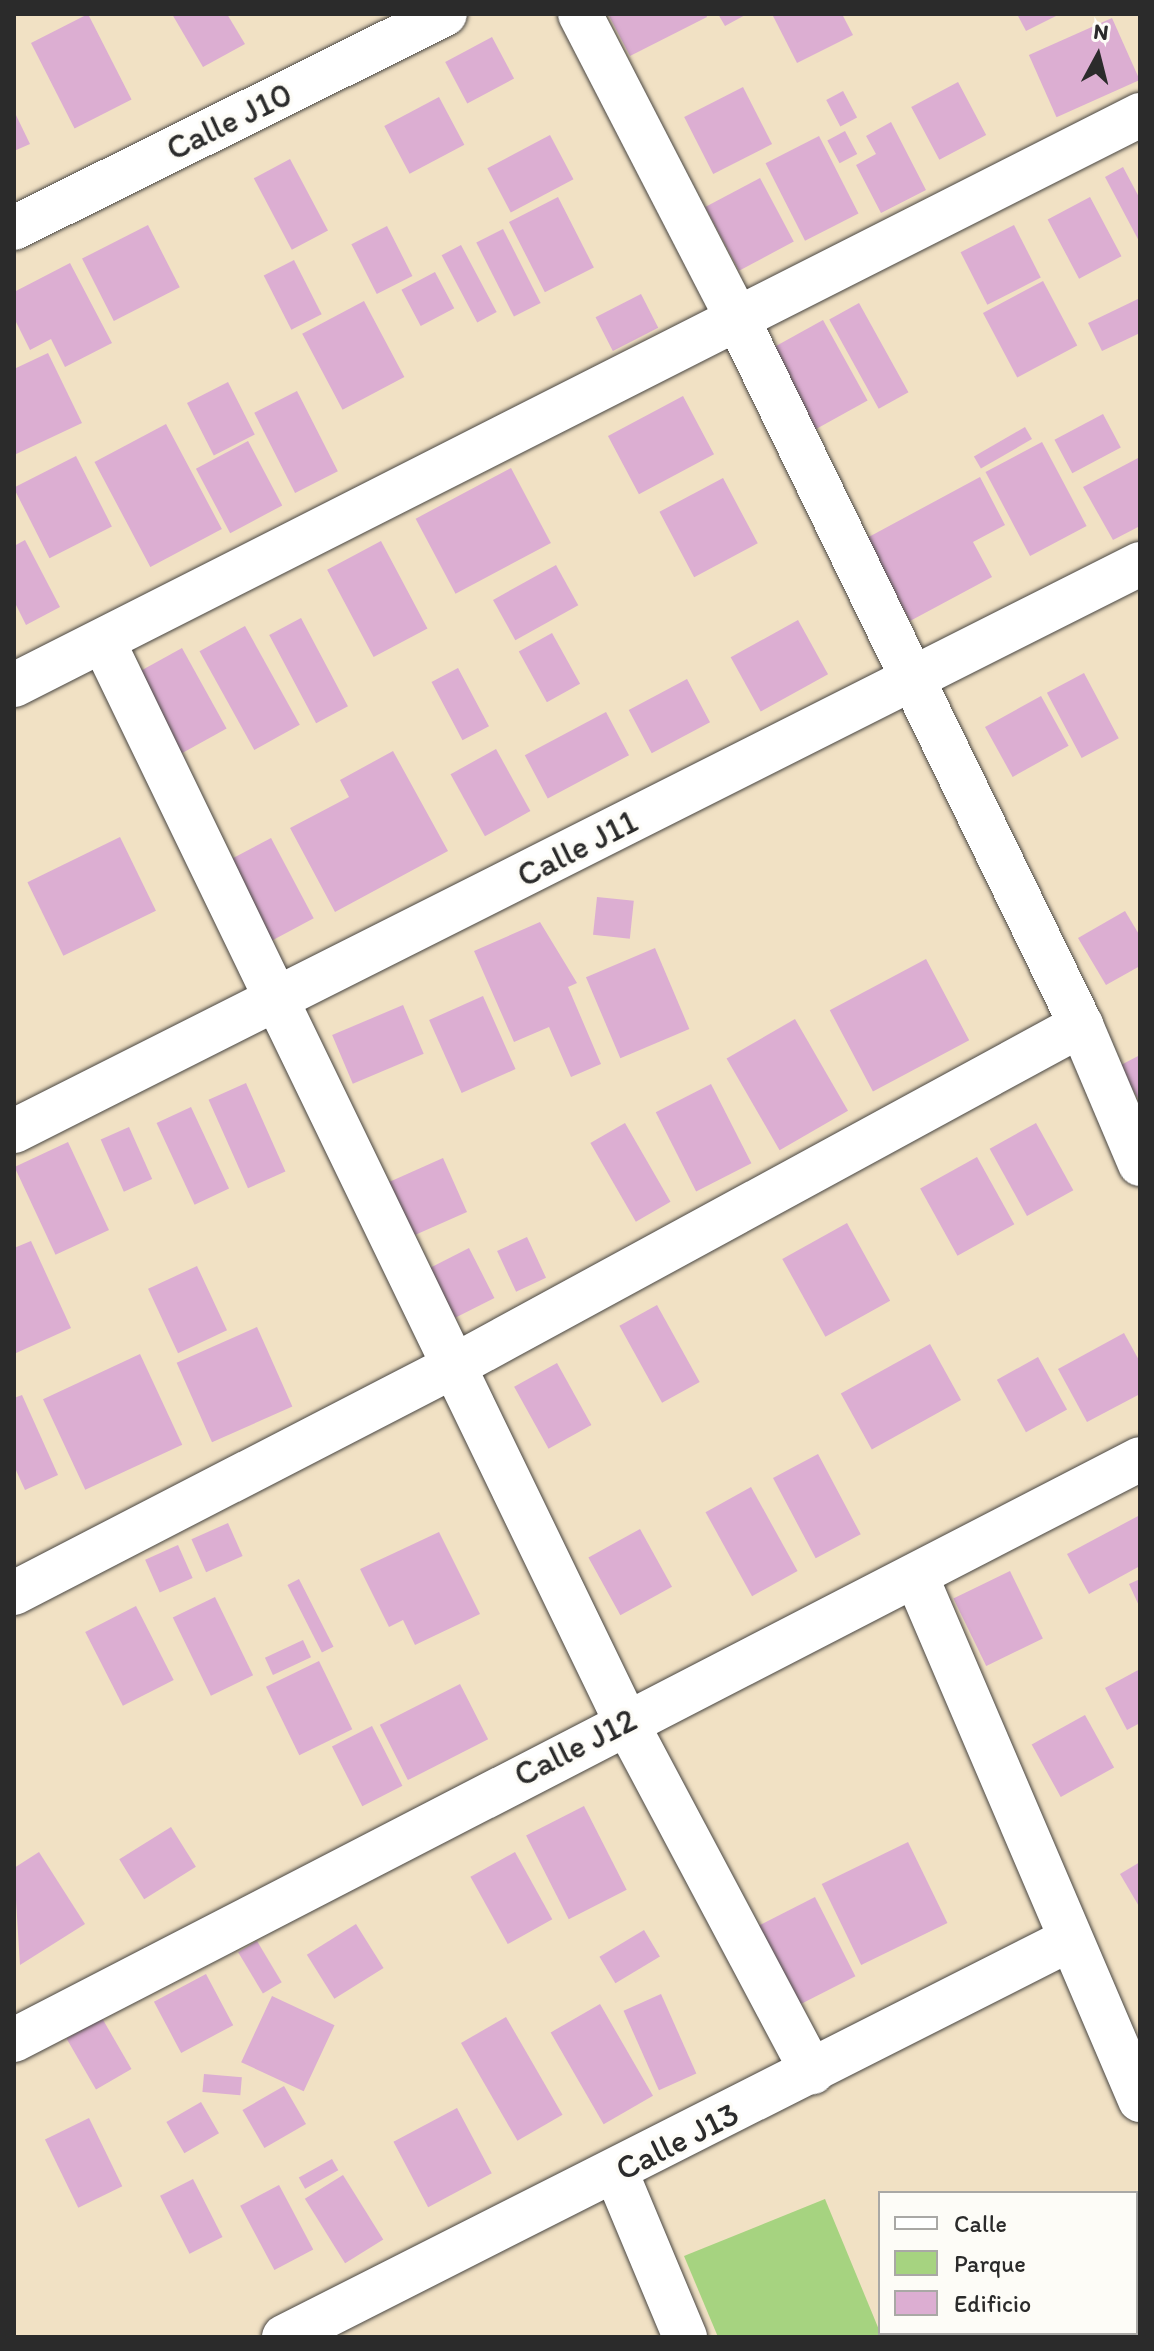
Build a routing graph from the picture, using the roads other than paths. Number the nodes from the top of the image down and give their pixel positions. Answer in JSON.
{"nodes":[{"id":1,"x":445,"y":14,"type":"edge"},
{"id":2,"x":580,"y":14,"type":"edge"},
{"id":3,"x":1140,"y":115,"type":"edge"},
{"id":4,"x":14,"y":228,"type":"edge"},
{"id":5,"x":740,"y":324,"type":"junction"},
{"id":6,"x":1140,"y":564,"type":"edge"},
{"id":7,"x":104,"y":643,"type":"junction"},
{"id":8,"x":909,"y":676,"type":"junction"},
{"id":9,"x":14,"y":685,"type":"edge"},
{"id":10,"x":276,"y":1004,"type":"junction"},
{"id":11,"x":1081,"y":1025,"type":"junction"},
{"id":12,"x":14,"y":1131,"type":"edge"},
{"id":13,"x":1140,"y":1164,"type":"edge"},
{"id":14,"x":454,"y":1366,"type":"junction"},
{"id":15,"x":1140,"y":1459,"type":"edge"},
{"id":16,"x":916,"y":1576,"type":"junction"},
{"id":17,"x":14,"y":1593,"type":"edge"},
{"id":18,"x":625,"y":1720,"type":"junction"},
{"id":19,"x":1067,"y":1941,"type":"junction"},
{"id":20,"x":14,"y":2040,"type":"edge"},
{"id":21,"x":812,"y":2072,"type":"junction"},
{"id":22,"x":1140,"y":2100,"type":"edge"},
{"id":23,"x":616,"y":2172,"type":"junction"},
{"id":24,"x":284,"y":2337,"type":"edge"},
{"id":25,"x":685,"y":2337,"type":"edge"}],
"edges":[{"from":1,"to":4,"type":"street","name":"Calle J10"},
{"from":2,"to":5,"type":"street"},
{"from":3,"to":5,"type":"street"},
{"from":5,"to":7,"type":"street"},
{"from":5,"to":8,"type":"street"},
{"from":6,"to":8,"type":"street","name":"Calle J11"},
{"from":7,"to":9,"type":"street"},
{"from":7,"to":10,"type":"street"},
{"from":8,"to":10,"type":"street","name":"Calle J11"},
{"from":8,"to":11,"type":"street"},
{"from":10,"to":12,"type":"street","name":"Calle J11"},
{"from":10,"to":14,"type":"street"},
{"from":11,"to":13,"type":"street"},
{"from":11,"to":14,"type":"street"},
{"from":14,"to":17,"type":"street"},
{"from":14,"to":18,"type":"street"},
{"from":15,"to":16,"type":"street","name":"Calle J12"},
{"from":16,"to":18,"type":"street","name":"Calle J12"},
{"from":16,"to":19,"type":"street"},
{"from":18,"to":20,"type":"street","name":"Calle J12"},
{"from":18,"to":21,"type":"street"},
{"from":19,"to":21,"type":"street","name":"Calle J13"},
{"from":19,"to":22,"type":"street"},
{"from":21,"to":23,"type":"street","name":"Calle J13"},
{"from":23,"to":24,"type":"street","name":"Calle J13"},
{"from":23,"to":25,"type":"street"}]}
